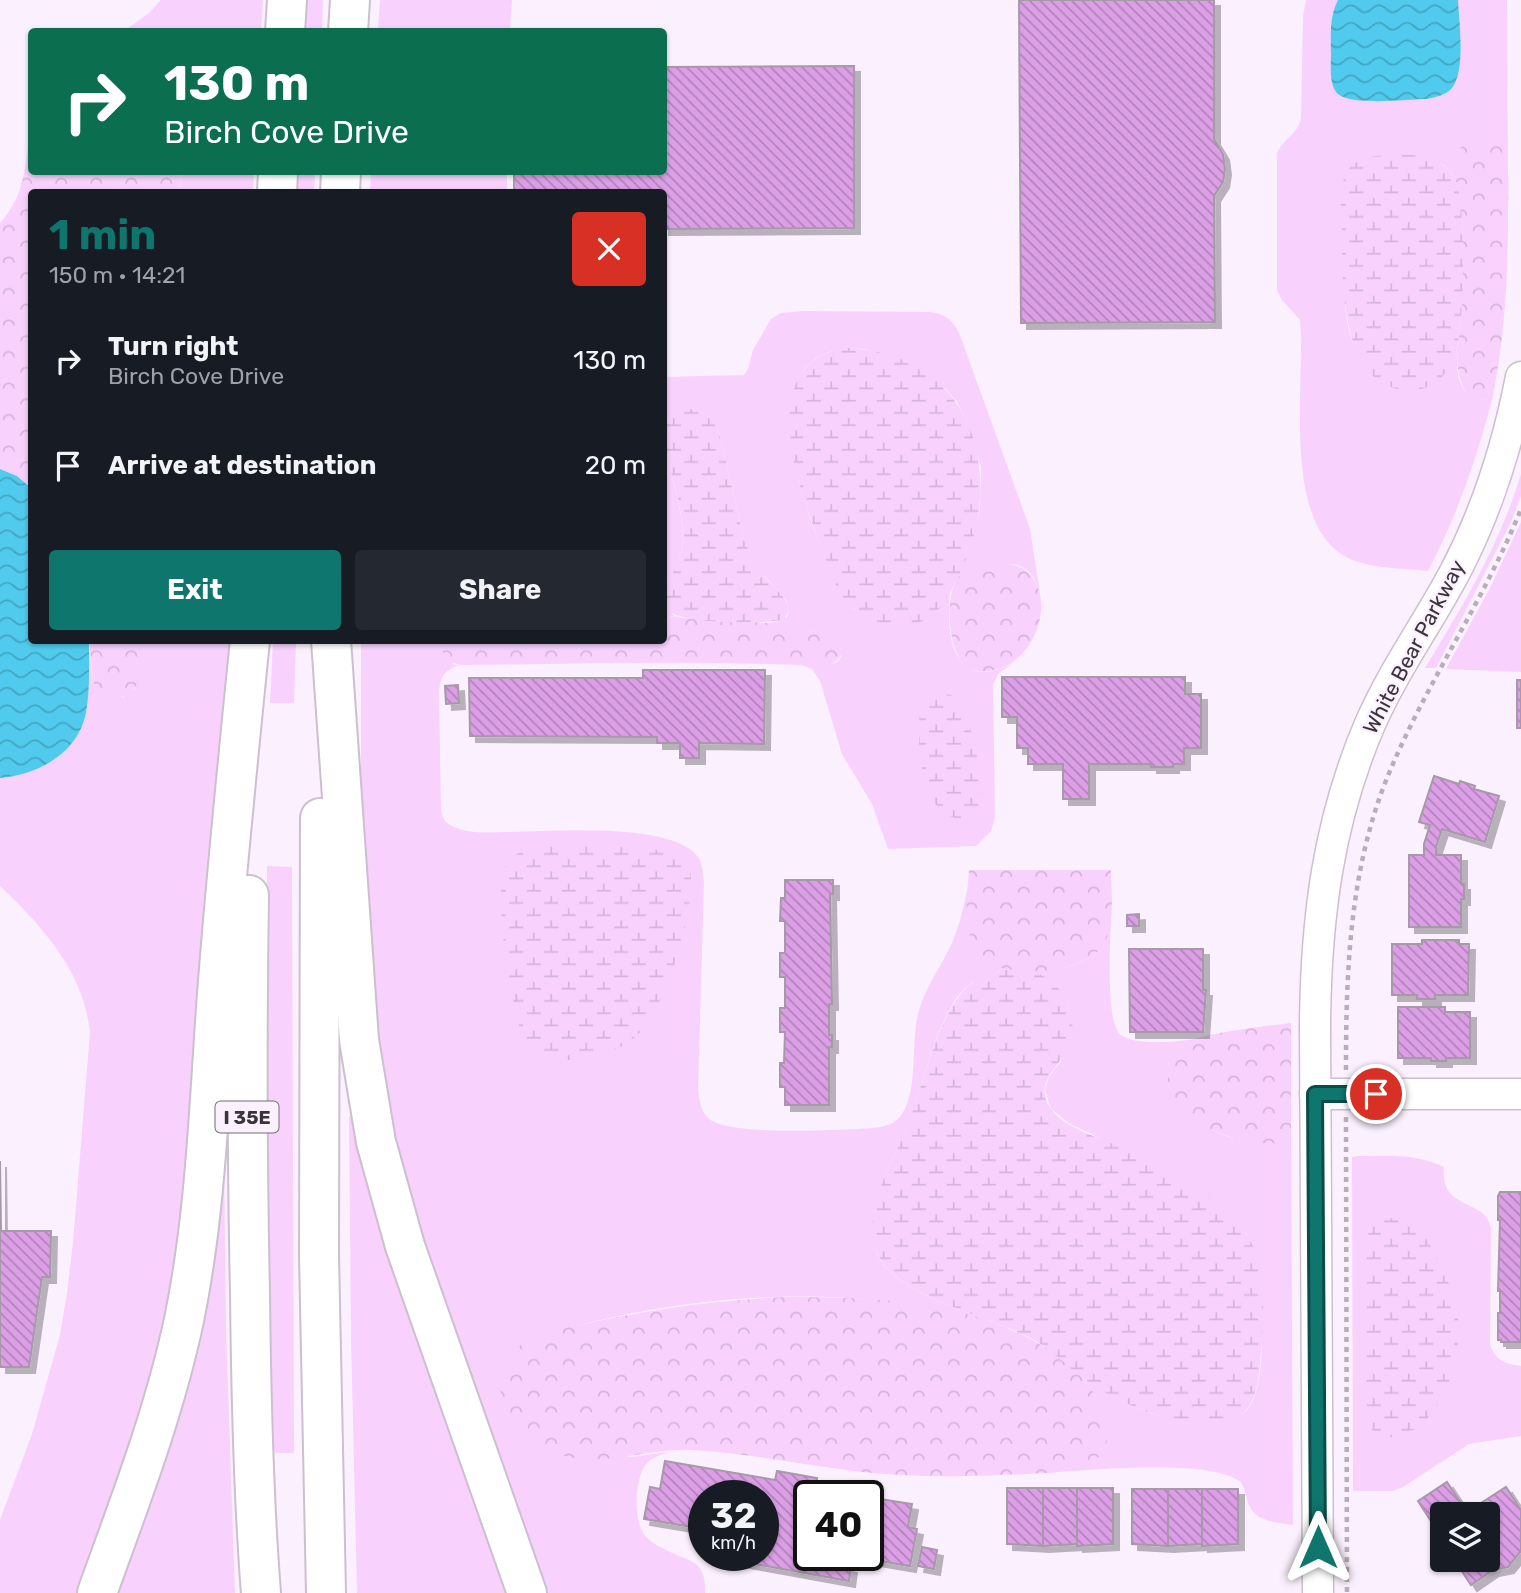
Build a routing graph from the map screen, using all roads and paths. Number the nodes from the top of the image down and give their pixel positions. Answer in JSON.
{"nodes":[{"id":1,"x":287,"y":0,"type":"edge"},
{"id":2,"x":350,"y":0,"type":"edge"},
{"id":3,"x":285,"y":28,"type":"edge"},
{"id":4,"x":348,"y":28,"type":"edge"},
{"id":5,"x":1521,"y":377,"type":"edge"},
{"id":6,"x":1521,"y":509,"type":"edge"},
{"id":7,"x":252,"y":644,"type":"edge"},
{"id":8,"x":252,"y":644,"type":"edge"},
{"id":9,"x":324,"y":644,"type":"edge"},
{"id":10,"x":331,"y":644,"type":"edge"},
{"id":11,"x":1346,"y":1070,"type":"dead end"},
{"id":12,"x":1315,"y":1094,"type":"junction"},
{"id":13,"x":1521,"y":1094,"type":"edge"},
{"id":14,"x":1346,"y":1127,"type":"dead end"},
{"id":15,"x":97,"y":1593,"type":"edge"},
{"id":16,"x":261,"y":1593,"type":"edge"},
{"id":17,"x":326,"y":1593,"type":"edge"},
{"id":18,"x":527,"y":1593,"type":"edge"},
{"id":19,"x":1318,"y":1593,"type":"edge"},
{"id":20,"x":1347,"y":1593,"type":"edge"}],
"edges":[{"from":1,"to":3,"type":"highway"},
{"from":2,"to":4,"type":"highway"},
{"from":5,"to":12,"type":"street","name":"White Bear Parkway"},
{"from":6,"to":11,"type":"path"},
{"from":7,"to":15,"type":"highway"},
{"from":8,"to":16,"type":"highway","number":"I 35E"},
{"from":9,"to":17,"type":"highway"},
{"from":10,"to":18,"type":"highway"},
{"from":12,"to":13,"type":"street"},
{"from":12,"to":19,"type":"street","name":"White Bear Parkway"},
{"from":14,"to":20,"type":"path"}]}
